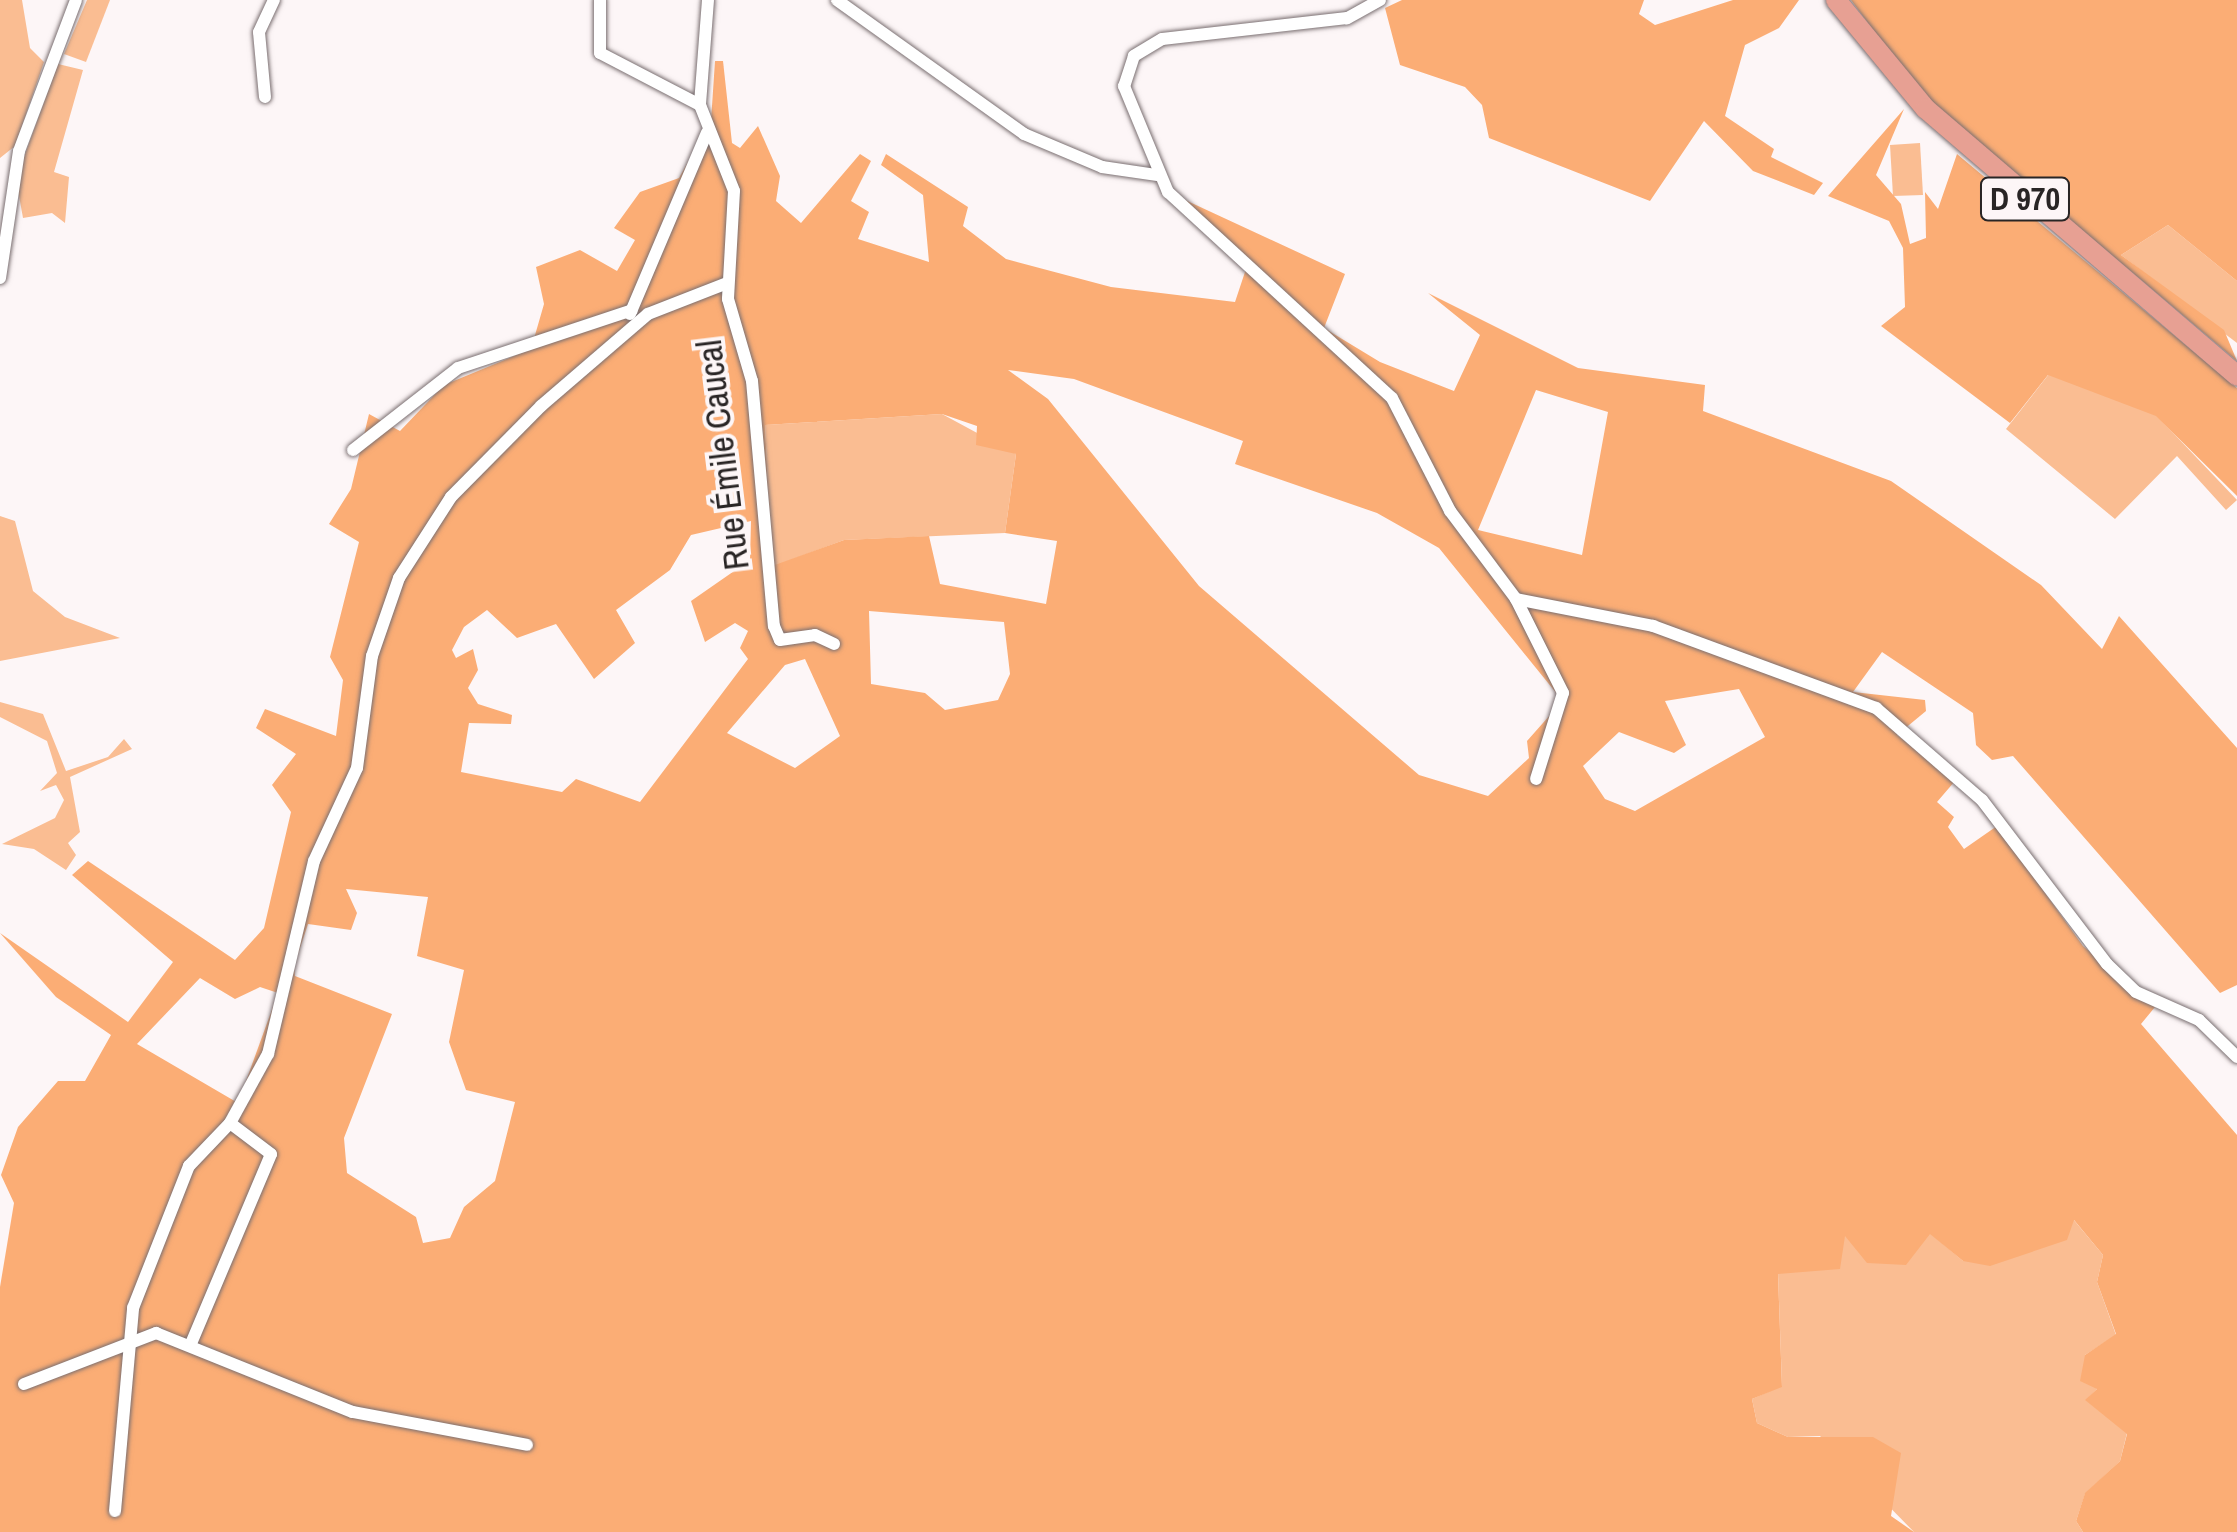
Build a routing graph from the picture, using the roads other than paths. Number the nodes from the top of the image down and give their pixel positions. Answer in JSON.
{"nodes":[{"id":1,"x":76,"y":0,"type":"edge"},
{"id":2,"x":274,"y":0,"type":"edge"},
{"id":3,"x":600,"y":0,"type":"edge"},
{"id":4,"x":708,"y":0,"type":"edge"},
{"id":5,"x":836,"y":0,"type":"edge"},
{"id":6,"x":1380,"y":0,"type":"edge"},
{"id":7,"x":1836,"y":0,"type":"edge"},
{"id":8,"x":266,"y":97,"type":"dead end"},
{"id":9,"x":700,"y":105,"type":"junction"},
{"id":10,"x":707,"y":133,"type":"junction"},
{"id":11,"x":1157,"y":175,"type":"junction"},
{"id":12,"x":0,"y":278,"type":"edge"},
{"id":13,"x":728,"y":283,"type":"junction"},
{"id":14,"x":632,"y":310,"type":"junction"},
{"id":15,"x":619,"y":340,"type":"junction"},
{"id":16,"x":2237,"y":376,"type":"edge"},
{"id":17,"x":353,"y":450,"type":"dead end"},
{"id":18,"x":1516,"y":600,"type":"junction"},
{"id":19,"x":834,"y":644,"type":"dead end"},
{"id":20,"x":1536,"y":779,"type":"dead end"},
{"id":21,"x":2237,"y":1057,"type":"edge"},
{"id":22,"x":230,"y":1123,"type":"junction"},
{"id":23,"x":129,"y":1342,"type":"junction"},
{"id":24,"x":190,"y":1346,"type":"junction"},
{"id":25,"x":24,"y":1384,"type":"dead end"},
{"id":26,"x":526,"y":1445,"type":"dead end"},
{"id":27,"x":115,"y":1511,"type":"dead end"}],
"edges":[{"from":1,"to":12,"type":"street"},
{"from":2,"to":8,"type":"street"},
{"from":3,"to":9,"type":"street"},
{"from":4,"to":9,"type":"street"},
{"from":5,"to":11,"type":"street"},
{"from":6,"to":11,"type":"street"},
{"from":7,"to":16,"type":"main road","number":"D 970"},
{"from":9,"to":10,"type":"street"},
{"from":10,"to":13,"type":"street","name":"Rue Émile Caucal"},
{"from":10,"to":14,"type":"street"},
{"from":11,"to":18,"type":"street"},
{"from":13,"to":15,"type":"street"},
{"from":13,"to":19,"type":"street","name":"Rue Émile Caucal"},
{"from":14,"to":15,"type":"street"},
{"from":14,"to":17,"type":"street"},
{"from":15,"to":22,"type":"street"},
{"from":18,"to":20,"type":"street"},
{"from":18,"to":21,"type":"street"},
{"from":22,"to":23,"type":"street"},
{"from":22,"to":24,"type":"street"},
{"from":23,"to":24,"type":"street"},
{"from":23,"to":25,"type":"street"},
{"from":23,"to":27,"type":"street"},
{"from":24,"to":26,"type":"street"}]}
